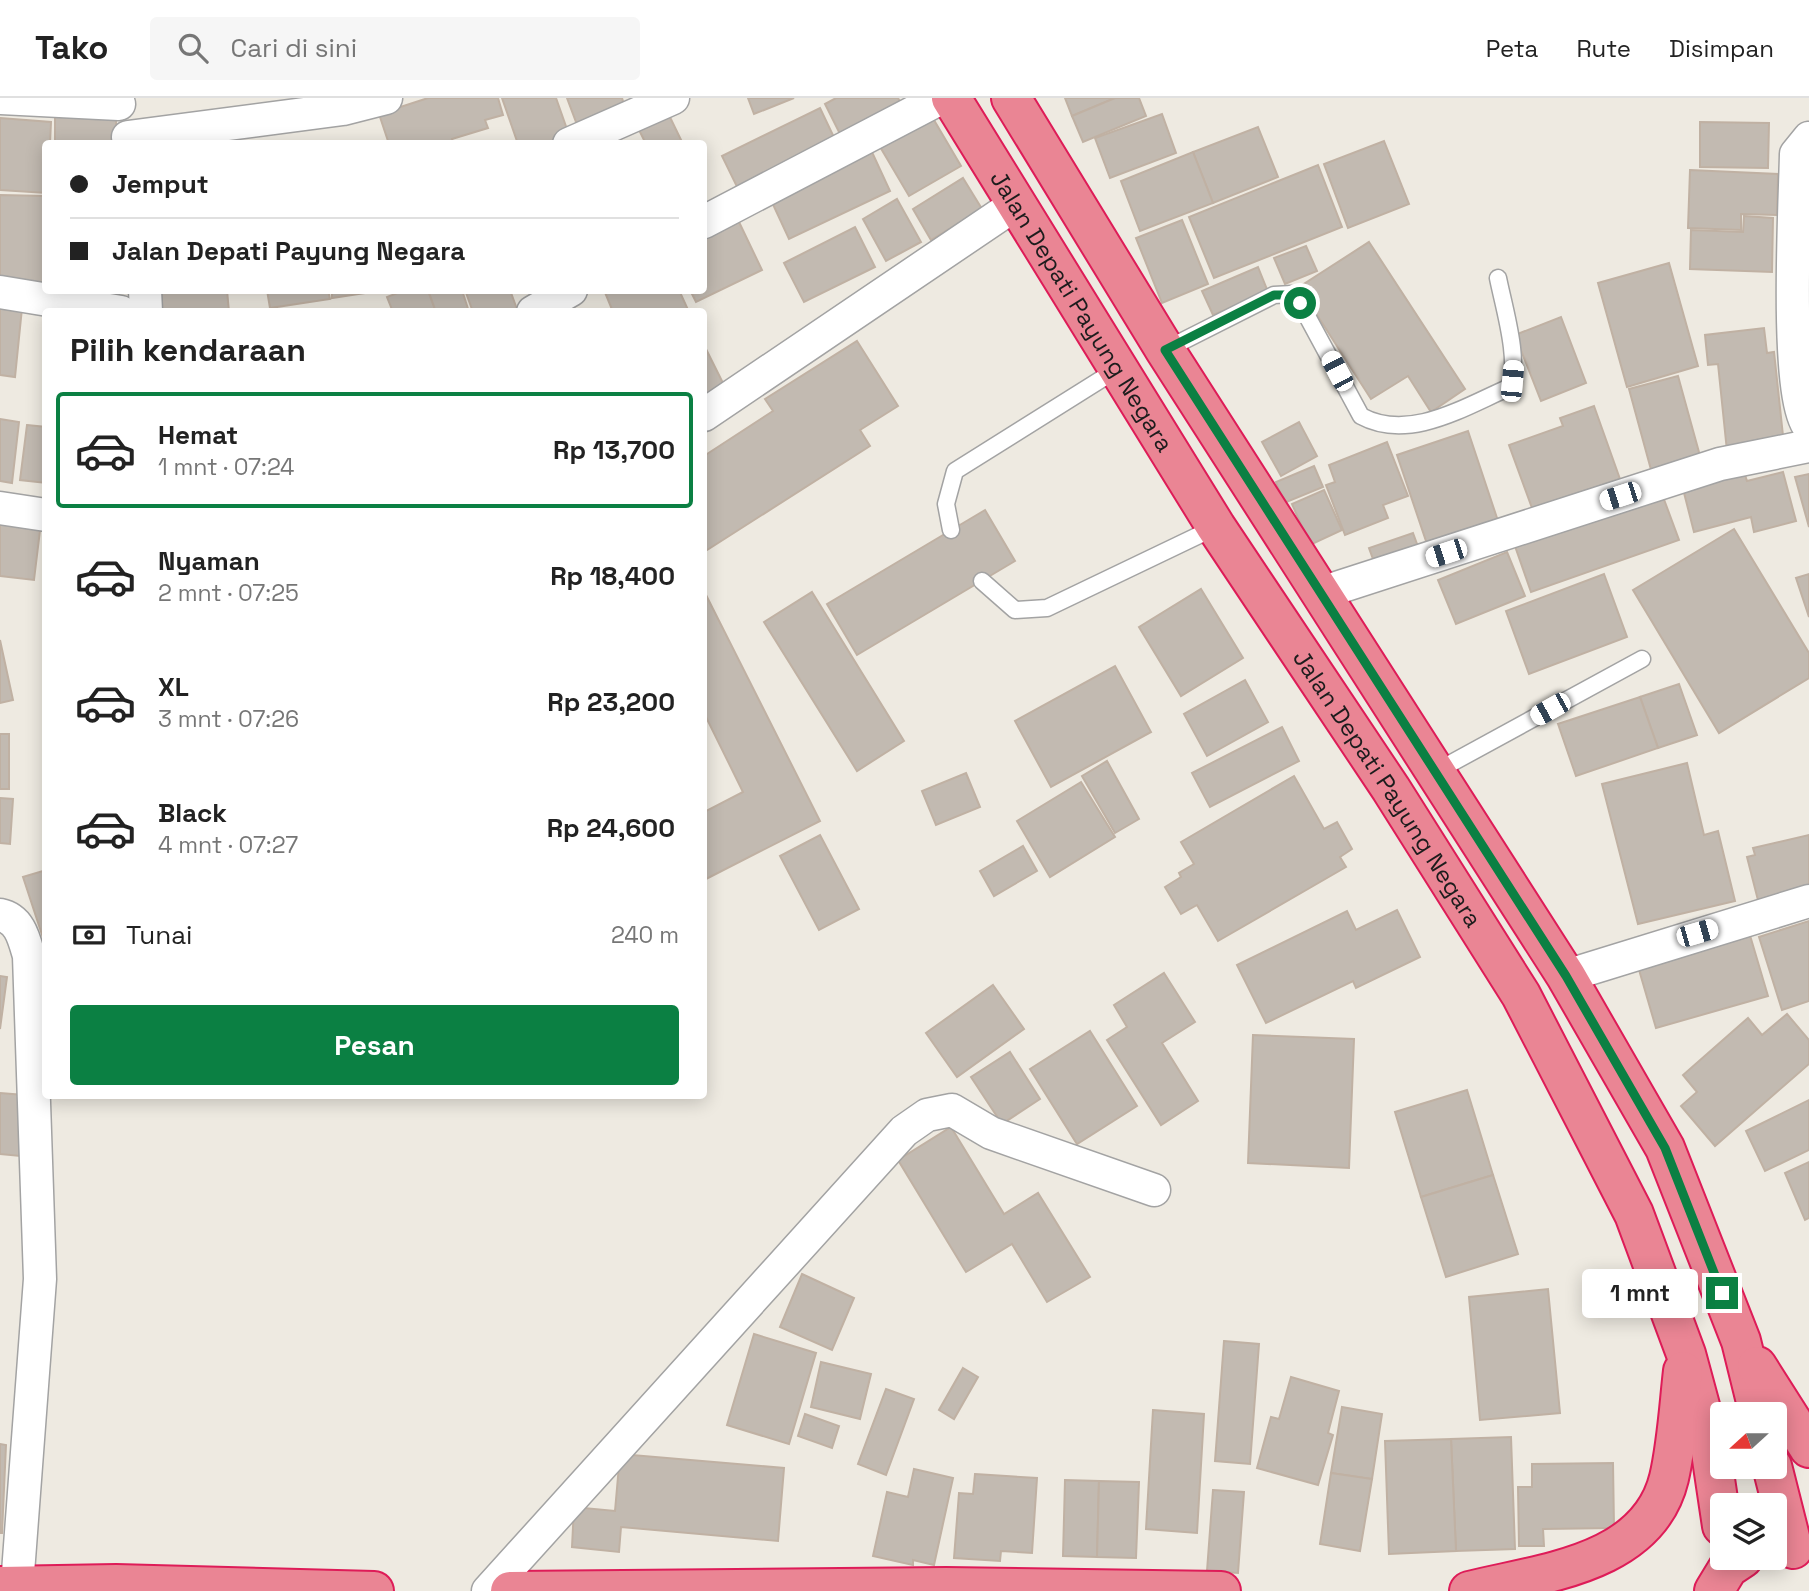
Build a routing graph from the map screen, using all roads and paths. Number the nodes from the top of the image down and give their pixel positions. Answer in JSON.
{"nodes":[{"id":1,"x":0,"y":98,"type":"edge"},
{"id":2,"x":386,"y":98,"type":"edge"},
{"id":3,"x":673,"y":98,"type":"edge"},
{"id":4,"x":941,"y":98,"type":"edge"},
{"id":5,"x":951,"y":98,"type":"edge"},
{"id":6,"x":1011,"y":98,"type":"edge"},
{"id":7,"x":119,"y":101,"type":"edge"},
{"id":8,"x":1809,"y":138,"type":"edge"},
{"id":9,"x":129,"y":140,"type":"edge"},
{"id":10,"x":578,"y":140,"type":"edge"},
{"id":11,"x":1016,"y":204,"type":"junction"},
{"id":12,"x":707,"y":220,"type":"edge"},
{"id":13,"x":1498,"y":278,"type":"dead end"},
{"id":14,"x":0,"y":292,"type":"edge"},
{"id":15,"x":564,"y":294,"type":"edge"},
{"id":16,"x":97,"y":308,"type":"edge"},
{"id":17,"x":540,"y":308,"type":"edge"},
{"id":18,"x":1165,"y":350,"type":"junction"},
{"id":19,"x":1116,"y":370,"type":"junction"},
{"id":20,"x":707,"y":413,"type":"edge"},
{"id":21,"x":1809,"y":426,"type":"edge"},
{"id":22,"x":1809,"y":446,"type":"edge"},
{"id":23,"x":0,"y":508,"type":"edge"},
{"id":24,"x":42,"y":514,"type":"edge"},
{"id":25,"x":1216,"y":527,"type":"junction"},
{"id":26,"x":951,"y":530,"type":"dead end"},
{"id":27,"x":982,"y":581,"type":"dead end"},
{"id":28,"x":1321,"y":593,"type":"junction"},
{"id":29,"x":1642,"y":659,"type":"dead end"},
{"id":30,"x":1435,"y":772,"type":"junction"},
{"id":31,"x":1809,"y":901,"type":"edge"},
{"id":32,"x":0,"y":915,"type":"edge"},
{"id":33,"x":1566,"y":976,"type":"junction"},
{"id":34,"x":1154,"y":1190,"type":"dead end"},
{"id":35,"x":1741,"y":1341,"type":"junction"},
{"id":36,"x":1686,"y":1353,"type":"junction"},
{"id":37,"x":1756,"y":1402,"type":"edge"},
{"id":38,"x":1809,"y":1448,"type":"edge"},
{"id":39,"x":1775,"y":1479,"type":"edge"},
{"id":40,"x":1717,"y":1493,"type":"edge"},
{"id":41,"x":1792,"y":1551,"type":"edge"},
{"id":42,"x":8,"y":1586,"type":"edge"},
{"id":43,"x":823,"y":1590,"type":"edge"},
{"id":44,"x":374,"y":1591,"type":"edge"},
{"id":45,"x":488,"y":1591,"type":"edge"},
{"id":46,"x":510,"y":1591,"type":"edge"},
{"id":47,"x":1221,"y":1591,"type":"edge"},
{"id":48,"x":1469,"y":1591,"type":"edge"}],
"edges":[{"from":1,"to":7,"type":"street"},
{"from":2,"to":9,"type":"street"},
{"from":3,"to":10,"type":"street"},
{"from":4,"to":12,"type":"street"},
{"from":5,"to":11,"type":"highway","name":"Jalan Depati Payung Negara"},
{"from":6,"to":18,"type":"highway","name":"Jalan Depati Payung Negara"},
{"from":7,"to":9,"type":"street"},
{"from":8,"to":21,"type":"street"},
{"from":11,"to":19,"type":"highway","name":"Jalan Depati Payung Negara"},
{"from":11,"to":20,"type":"street"},
{"from":13,"to":18,"type":"lane"},
{"from":14,"to":16,"type":"street"},
{"from":15,"to":17,"type":"street"},
{"from":18,"to":28,"type":"highway","name":"Jalan Depati Payung Negara"},
{"from":19,"to":25,"type":"highway","name":"Jalan Depati Payung Negara"},
{"from":19,"to":26,"type":"lane"},
{"from":22,"to":28,"type":"street"},
{"from":23,"to":24,"type":"street"},
{"from":25,"to":27,"type":"lane"},
{"from":25,"to":36,"type":"highway","name":"Jalan Depati Payung Negara"},
{"from":28,"to":30,"type":"highway","name":"Jalan Depati Payung Negara"},
{"from":29,"to":30,"type":"lane"},
{"from":30,"to":33,"type":"highway","name":"Jalan Depati Payung Negara"},
{"from":31,"to":33,"type":"street"},
{"from":32,"to":42,"type":"street"},
{"from":33,"to":35,"type":"highway","name":"Jalan Depati Payung Negara"},
{"from":34,"to":45,"type":"street"},
{"from":35,"to":37,"type":"highway","name":"Jalan Depati Payung Negara"},
{"from":35,"to":38,"type":"highway"},
{"from":36,"to":40,"type":"highway","name":"Jalan Depati Payung Negara"},
{"from":36,"to":48,"type":"highway"},
{"from":39,"to":41,"type":"highway"},
{"from":42,"to":44,"type":"highway"},
{"from":43,"to":46,"type":"highway"},
{"from":43,"to":47,"type":"highway"}]}
